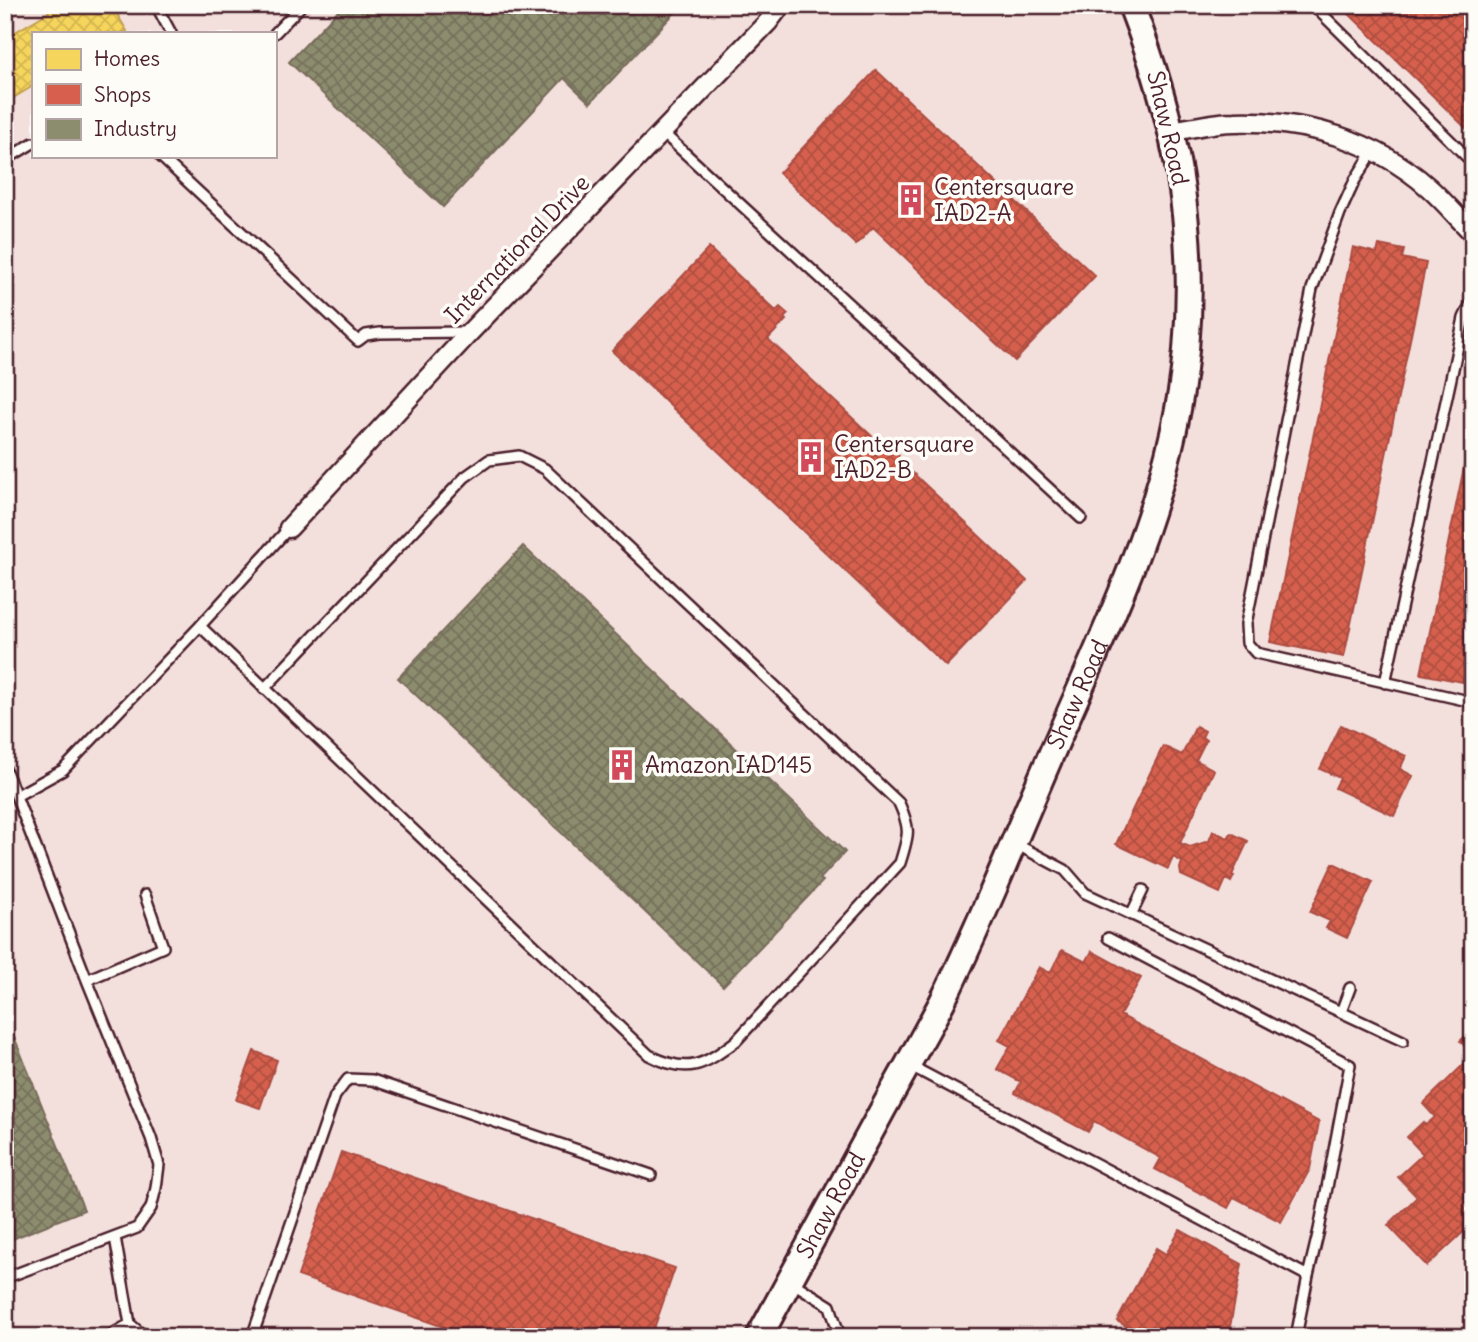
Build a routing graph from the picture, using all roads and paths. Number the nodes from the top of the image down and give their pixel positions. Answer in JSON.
{"nodes":[{"id":1,"x":156,"y":5,"type":"edge"},
{"id":2,"x":302,"y":5,"type":"edge"},
{"id":3,"x":781,"y":5,"type":"edge"},
{"id":4,"x":1131,"y":5,"type":"edge"},
{"id":5,"x":1313,"y":5,"type":"edge"},
{"id":6,"x":171,"y":32,"type":"edge"},
{"id":7,"x":276,"y":32,"type":"edge"},
{"id":8,"x":1172,"y":131,"type":"junction"},
{"id":9,"x":662,"y":132,"type":"junction"},
{"id":10,"x":32,"y":144,"type":"edge"},
{"id":11,"x":1374,"y":150,"type":"junction"},
{"id":12,"x":162,"y":158,"type":"edge"},
{"id":13,"x":5,"y":160,"type":"edge"},
{"id":14,"x":1473,"y":163,"type":"edge"},
{"id":15,"x":1473,"y":233,"type":"edge"},
{"id":16,"x":1473,"y":299,"type":"edge"},
{"id":17,"x":470,"y":332,"type":"junction"},
{"id":18,"x":1081,"y":518,"type":"dead end"},
{"id":19,"x":289,"y":528,"type":"joint"},
{"id":20,"x":200,"y":626,"type":"junction"},
{"id":21,"x":1385,"y":683,"type":"junction"},
{"id":22,"x":264,"y":688,"type":"junction"},
{"id":23,"x":1473,"y":702,"type":"edge"},
{"id":24,"x":5,"y":769,"type":"edge"},
{"id":25,"x":16,"y":796,"type":"junction"},
{"id":26,"x":1014,"y":843,"type":"junction"},
{"id":27,"x":1143,"y":890,"type":"dead end"},
{"id":28,"x":145,"y":895,"type":"dead end"},
{"id":29,"x":1131,"y":915,"type":"junction"},
{"id":30,"x":1108,"y":937,"type":"dead end"},
{"id":31,"x":87,"y":979,"type":"junction"},
{"id":32,"x":1350,"y":988,"type":"dead end"},
{"id":33,"x":1341,"y":1012,"type":"junction"},
{"id":34,"x":1403,"y":1041,"type":"dead end"},
{"id":35,"x":908,"y":1064,"type":"junction"},
{"id":36,"x":651,"y":1175,"type":"dead end"},
{"id":37,"x":115,"y":1237,"type":"junction"},
{"id":38,"x":1308,"y":1276,"type":"junction"},
{"id":39,"x":5,"y":1278,"type":"edge"},
{"id":40,"x":789,"y":1281,"type":"junction"},
{"id":41,"x":130,"y":1324,"type":"junction"},
{"id":42,"x":107,"y":1337,"type":"edge"},
{"id":43,"x":145,"y":1337,"type":"edge"},
{"id":44,"x":252,"y":1337,"type":"edge"},
{"id":45,"x":759,"y":1337,"type":"edge"},
{"id":46,"x":840,"y":1337,"type":"edge"},
{"id":47,"x":1296,"y":1337,"type":"edge"}],
"edges":[{"from":1,"to":6,"type":"lane"},
{"from":2,"to":7,"type":"lane"},
{"from":3,"to":9,"type":"street","name":"International Drive"},
{"from":4,"to":8,"type":"main road","name":"Shaw Road"},
{"from":5,"to":14,"type":"lane"},
{"from":8,"to":11,"type":"street"},
{"from":8,"to":26,"type":"main road","name":"Shaw Road"},
{"from":9,"to":17,"type":"street","name":"International Drive"},
{"from":9,"to":18,"type":"lane"},
{"from":10,"to":13,"type":"lane"},
{"from":11,"to":15,"type":"street"},
{"from":11,"to":21,"type":"lane"},
{"from":12,"to":17,"type":"lane"},
{"from":16,"to":21,"type":"lane"},
{"from":17,"to":19,"type":"street","name":"International Drive"},
{"from":19,"to":20,"type":"lane"},
{"from":20,"to":22,"type":"lane"},
{"from":20,"to":25,"type":"lane"},
{"from":21,"to":23,"type":"lane"},
{"from":22,"to":22,"type":"lane"},
{"from":24,"to":25,"type":"lane"},
{"from":25,"to":31,"type":"lane"},
{"from":26,"to":29,"type":"lane"},
{"from":26,"to":35,"type":"main road","name":"Shaw Road"},
{"from":27,"to":29,"type":"lane"},
{"from":28,"to":31,"type":"lane"},
{"from":29,"to":33,"type":"lane"},
{"from":30,"to":38,"type":"lane"},
{"from":31,"to":37,"type":"lane"},
{"from":32,"to":33,"type":"lane"},
{"from":33,"to":34,"type":"lane"},
{"from":35,"to":38,"type":"lane"},
{"from":35,"to":40,"type":"main road","name":"Shaw Road"},
{"from":36,"to":44,"type":"lane"},
{"from":37,"to":39,"type":"lane"},
{"from":37,"to":41,"type":"lane"},
{"from":38,"to":47,"type":"lane"},
{"from":40,"to":45,"type":"main road","name":"Shaw Road"},
{"from":40,"to":46,"type":"lane"},
{"from":41,"to":42,"type":"lane"},
{"from":41,"to":43,"type":"lane"}]}
